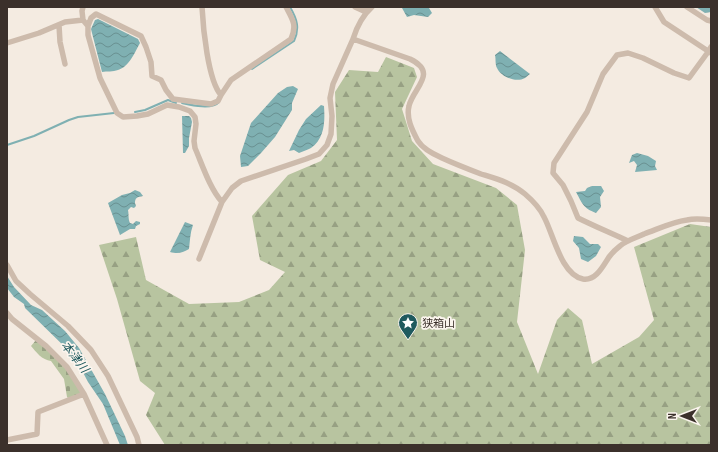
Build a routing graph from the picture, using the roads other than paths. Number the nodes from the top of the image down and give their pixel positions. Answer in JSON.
{"nodes":[{"id":1,"x":83,"y":7,"type":"edge"},
{"id":2,"x":202,"y":7,"type":"edge"},
{"id":3,"x":286,"y":7,"type":"edge"},
{"id":4,"x":355,"y":7,"type":"edge"},
{"id":5,"x":372,"y":7,"type":"edge"},
{"id":6,"x":655,"y":7,"type":"edge"},
{"id":7,"x":687,"y":7,"type":"edge"},
{"id":8,"x":366,"y":10,"type":"edge"},
{"id":9,"x":83,"y":20,"type":"junction"},
{"id":10,"x":711,"y":21,"type":"edge"},
{"id":11,"x":59,"y":25,"type":"junction"},
{"id":12,"x":88,"y":26,"type":"junction"},
{"id":13,"x":353,"y":39,"type":"junction"},
{"id":14,"x":7,"y":43,"type":"edge"},
{"id":15,"x":710,"y":51,"type":"edge"},
{"id":16,"x":65,"y":64,"type":"dead end"},
{"id":17,"x":221,"y":94,"type":"junction"},
{"id":18,"x":222,"y":202,"type":"junction"},
{"id":19,"x":711,"y":220,"type":"edge"},
{"id":20,"x":628,"y":241,"type":"junction"},
{"id":21,"x":198,"y":259,"type":"dead end"},
{"id":22,"x":7,"y":265,"type":"edge"},
{"id":23,"x":7,"y":313,"type":"edge"},
{"id":24,"x":84,"y":394,"type":"junction"},
{"id":25,"x":7,"y":440,"type":"edge"},
{"id":26,"x":107,"y":445,"type":"edge"},
{"id":27,"x":138,"y":445,"type":"edge"}],
"edges":[{"from":1,"to":9,"type":"street"},
{"from":2,"to":17,"type":"street"},
{"from":3,"to":17,"type":"street"},
{"from":4,"to":8,"type":"street"},
{"from":5,"to":8,"type":"street"},
{"from":6,"to":15,"type":"street"},
{"from":7,"to":10,"type":"street"},
{"from":8,"to":13,"type":"street"},
{"from":9,"to":11,"type":"street"},
{"from":9,"to":12,"type":"street"},
{"from":11,"to":14,"type":"street"},
{"from":11,"to":16,"type":"street"},
{"from":12,"to":17,"type":"street"},
{"from":12,"to":18,"type":"street"},
{"from":13,"to":18,"type":"street"},
{"from":13,"to":20,"type":"street"},
{"from":15,"to":20,"type":"street"},
{"from":18,"to":21,"type":"street"},
{"from":19,"to":20,"type":"street"},
{"from":22,"to":27,"type":"street"},
{"from":23,"to":24,"type":"street"},
{"from":24,"to":25,"type":"street"},
{"from":24,"to":26,"type":"street"}]}
